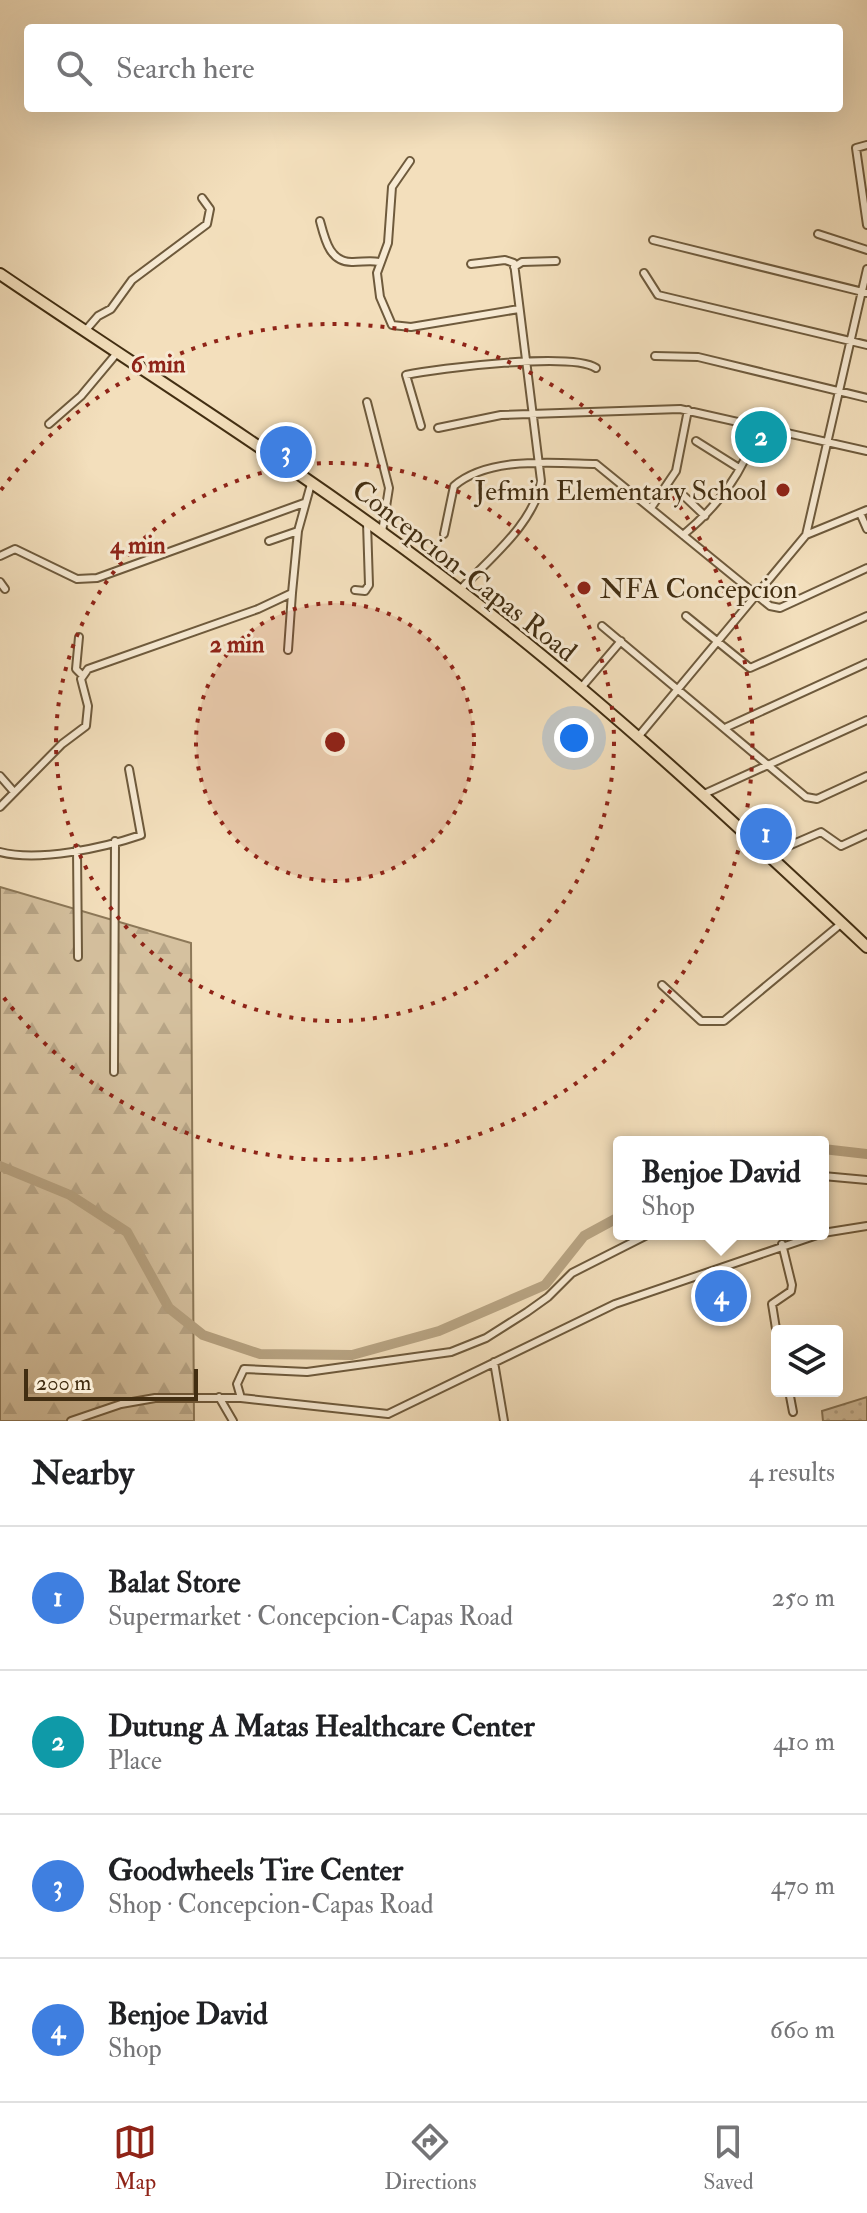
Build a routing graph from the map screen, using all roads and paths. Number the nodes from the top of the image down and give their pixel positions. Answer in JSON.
{"nodes":[{"id":1,"x":867,"y":145,"type":"edge"},
{"id":2,"x":410,"y":161,"type":"dead end"},
{"id":3,"x":864,"y":182,"type":"edge"},
{"id":4,"x":202,"y":198,"type":"dead end"},
{"id":5,"x":320,"y":221,"type":"dead end"},
{"id":6,"x":867,"y":224,"type":"edge"},
{"id":7,"x":818,"y":234,"type":"dead end"},
{"id":8,"x":653,"y":240,"type":"dead end"},
{"id":9,"x":867,"y":250,"type":"edge"},
{"id":10,"x":556,"y":261,"type":"dead end"},
{"id":11,"x":379,"y":262,"type":"junction"},
{"id":12,"x":471,"y":264,"type":"dead end"},
{"id":13,"x":514,"y":267,"type":"junction"},
{"id":14,"x":867,"y":269,"type":"edge"},
{"id":15,"x":644,"y":273,"type":"dead end"},
{"id":16,"x":0,"y":274,"type":"edge"},
{"id":17,"x":864,"y":293,"type":"edge"},
{"id":18,"x":519,"y":309,"type":"junction"},
{"id":19,"x":85,"y":331,"type":"junction"},
{"id":20,"x":849,"y":340,"type":"junction"},
{"id":21,"x":867,"y":345,"type":"edge"},
{"id":22,"x":117,"y":353,"type":"junction"},
{"id":23,"x":655,"y":356,"type":"dead end"},
{"id":24,"x":525,"y":362,"type":"junction"},
{"id":25,"x":596,"y":368,"type":"dead end"},
{"id":26,"x":838,"y":391,"type":"junction"},
{"id":27,"x":867,"y":398,"type":"edge"},
{"id":28,"x":367,"y":402,"type":"dead end"},
{"id":29,"x":688,"y":410,"type":"junction"},
{"id":30,"x":533,"y":415,"type":"junction"},
{"id":31,"x":49,"y":424,"type":"dead end"},
{"id":32,"x":421,"y":426,"type":"dead end"},
{"id":33,"x":758,"y":427,"type":"junction"},
{"id":34,"x":438,"y":428,"type":"dead end"},
{"id":35,"x":696,"y":441,"type":"dead end"},
{"id":36,"x":826,"y":441,"type":"junction"},
{"id":37,"x":867,"y":451,"type":"edge"},
{"id":38,"x":540,"y":463,"type":"junction"},
{"id":39,"x":739,"y":468,"type":"junction"},
{"id":40,"x":311,"y":484,"type":"junction"},
{"id":41,"x":684,"y":496,"type":"dead end"},
{"id":42,"x":304,"y":503,"type":"junction"},
{"id":43,"x":651,"y":508,"type":"junction"},
{"id":44,"x":864,"y":512,"type":"edge"},
{"id":45,"x":705,"y":516,"type":"junction"},
{"id":46,"x":367,"y":522,"type":"junction"},
{"id":47,"x":867,"y":529,"type":"edge"},
{"id":48,"x":298,"y":531,"type":"junction"},
{"id":49,"x":382,"y":532,"type":"junction"},
{"id":50,"x":444,"y":534,"type":"dead end"},
{"id":51,"x":683,"y":535,"type":"junction"},
{"id":52,"x":806,"y":535,"type":"junction"},
{"id":53,"x":269,"y":541,"type":"dead end"},
{"id":54,"x":0,"y":556,"type":"edge"},
{"id":55,"x":867,"y":568,"type":"edge"},
{"id":56,"x":355,"y":590,"type":"dead end"},
{"id":57,"x":460,"y":590,"type":"junction"},
{"id":58,"x":292,"y":593,"type":"junction"},
{"id":59,"x":755,"y":594,"type":"junction"},
{"id":60,"x":686,"y":616,"type":"dead end"},
{"id":61,"x":867,"y":616,"type":"edge"},
{"id":62,"x":602,"y":626,"type":"dead end"},
{"id":63,"x":79,"y":637,"type":"dead end"},
{"id":64,"x":621,"y":641,"type":"junction"},
{"id":65,"x":718,"y":642,"type":"junction"},
{"id":66,"x":288,"y":650,"type":"dead end"},
{"id":67,"x":867,"y":663,"type":"edge"},
{"id":68,"x":82,"y":675,"type":"junction"},
{"id":69,"x":678,"y":688,"type":"junction"},
{"id":70,"x":580,"y":689,"type":"junction"},
{"id":71,"x":867,"y":720,"type":"edge"},
{"id":72,"x":727,"y":727,"type":"junction"},
{"id":73,"x":637,"y":738,"type":"junction"},
{"id":74,"x":768,"y":766,"type":"junction"},
{"id":75,"x":129,"y":769,"type":"dead end"},
{"id":76,"x":0,"y":776,"type":"edge"},
{"id":77,"x":867,"y":776,"type":"edge"},
{"id":78,"x":14,"y":792,"type":"junction"},
{"id":79,"x":704,"y":794,"type":"junction"},
{"id":80,"x":0,"y":807,"type":"edge"},
{"id":81,"x":867,"y":834,"type":"edge"},
{"id":82,"x":115,"y":841,"type":"junction"},
{"id":83,"x":841,"y":846,"type":"junction"},
{"id":84,"x":77,"y":849,"type":"junction"},
{"id":85,"x":0,"y":852,"type":"edge"},
{"id":86,"x":770,"y":854,"type":"junction"},
{"id":87,"x":848,"y":855,"type":"dead end"},
{"id":88,"x":842,"y":923,"type":"junction"},
{"id":89,"x":867,"y":947,"type":"edge"},
{"id":90,"x":78,"y":957,"type":"dead end"},
{"id":91,"x":662,"y":985,"type":"dead end"},
{"id":92,"x":114,"y":1072,"type":"dead end"},
{"id":93,"x":829,"y":1177,"type":"edge"},
{"id":94,"x":867,"y":1180,"type":"edge"},
{"id":95,"x":867,"y":1226,"type":"edge"},
{"id":96,"x":829,"y":1233,"type":"edge"},
{"id":97,"x":637,"y":1240,"type":"edge"},
{"id":98,"x":798,"y":1240,"type":"edge"},
{"id":99,"x":782,"y":1244,"type":"junction"},
{"id":100,"x":775,"y":1325,"type":"edge"},
{"id":101,"x":494,"y":1362,"type":"junction"},
{"id":102,"x":219,"y":1397,"type":"junction"},
{"id":103,"x":790,"y":1397,"type":"edge"},
{"id":104,"x":241,"y":1398,"type":"junction"},
{"id":105,"x":793,"y":1412,"type":"dead end"},
{"id":106,"x":363,"y":1417,"type":"edge"},
{"id":107,"x":71,"y":1421,"type":"edge"},
{"id":108,"x":233,"y":1421,"type":"edge"},
{"id":109,"x":504,"y":1421,"type":"edge"}],
"edges":[{"from":1,"to":3,"type":"street"},
{"from":2,"to":11,"type":"street"},
{"from":3,"to":6,"type":"street"},
{"from":4,"to":19,"type":"street"},
{"from":5,"to":11,"type":"street"},
{"from":7,"to":9,"type":"street"},
{"from":8,"to":17,"type":"street"},
{"from":10,"to":13,"type":"street"},
{"from":11,"to":18,"type":"street"},
{"from":12,"to":13,"type":"street"},
{"from":13,"to":18,"type":"street"},
{"from":14,"to":17,"type":"street"},
{"from":15,"to":20,"type":"street"},
{"from":16,"to":19,"type":"main road","name":"Concepcion-Capas Road"},
{"from":17,"to":20,"type":"street"},
{"from":18,"to":24,"type":"street"},
{"from":19,"to":22,"type":"main road","name":"Concepcion-Capas Road"},
{"from":20,"to":21,"type":"street"},
{"from":20,"to":26,"type":"street"},
{"from":22,"to":31,"type":"street"},
{"from":22,"to":40,"type":"main road","name":"Concepcion-Capas Road"},
{"from":23,"to":26,"type":"street"},
{"from":24,"to":25,"type":"street"},
{"from":24,"to":30,"type":"street"},
{"from":24,"to":32,"type":"street"},
{"from":26,"to":27,"type":"street"},
{"from":26,"to":36,"type":"street"},
{"from":28,"to":49,"type":"street"},
{"from":29,"to":30,"type":"street"},
{"from":29,"to":33,"type":"street"},
{"from":29,"to":43,"type":"street"},
{"from":30,"to":34,"type":"street"},
{"from":30,"to":38,"type":"street"},
{"from":33,"to":36,"type":"street"},
{"from":33,"to":39,"type":"street"},
{"from":35,"to":39,"type":"street"},
{"from":36,"to":37,"type":"street"},
{"from":36,"to":52,"type":"street"},
{"from":38,"to":43,"type":"street"},
{"from":38,"to":50,"type":"street"},
{"from":38,"to":57,"type":"street"},
{"from":39,"to":45,"type":"street"},
{"from":40,"to":42,"type":"street"},
{"from":40,"to":46,"type":"main road","name":"Concepcion-Capas Road"},
{"from":41,"to":45,"type":"street"},
{"from":42,"to":48,"type":"street"},
{"from":42,"to":54,"type":"street"},
{"from":43,"to":51,"type":"street"},
{"from":44,"to":47,"type":"street"},
{"from":44,"to":52,"type":"street"},
{"from":45,"to":51,"type":"street"},
{"from":46,"to":49,"type":"main road","name":"Concepcion-Capas Road"},
{"from":46,"to":56,"type":"street"},
{"from":48,"to":53,"type":"street"},
{"from":48,"to":58,"type":"street"},
{"from":49,"to":57,"type":"main road","name":"Concepcion-Capas Road"},
{"from":51,"to":59,"type":"street"},
{"from":52,"to":59,"type":"street"},
{"from":55,"to":59,"type":"street"},
{"from":57,"to":70,"type":"main road","name":"Concepcion-Capas Road"},
{"from":58,"to":66,"type":"street"},
{"from":58,"to":68,"type":"street"},
{"from":59,"to":65,"type":"street"},
{"from":60,"to":65,"type":"street"},
{"from":61,"to":65,"type":"street"},
{"from":62,"to":64,"type":"street"},
{"from":63,"to":68,"type":"street"},
{"from":64,"to":69,"type":"street"},
{"from":64,"to":70,"type":"street"},
{"from":65,"to":69,"type":"street"},
{"from":67,"to":72,"type":"street"},
{"from":68,"to":78,"type":"street"},
{"from":69,"to":72,"type":"street"},
{"from":69,"to":73,"type":"street"},
{"from":70,"to":73,"type":"main road","name":"Concepcion-Capas Road"},
{"from":71,"to":74,"type":"street"},
{"from":72,"to":74,"type":"street"},
{"from":73,"to":79,"type":"main road","name":"Concepcion-Capas Road"},
{"from":74,"to":77,"type":"street"},
{"from":74,"to":79,"type":"street"},
{"from":75,"to":82,"type":"street"},
{"from":76,"to":78,"type":"street"},
{"from":78,"to":80,"type":"street"},
{"from":79,"to":86,"type":"main road","name":"Concepcion-Capas Road"},
{"from":81,"to":83,"type":"street"},
{"from":82,"to":84,"type":"street"},
{"from":82,"to":92,"type":"street"},
{"from":83,"to":86,"type":"street"},
{"from":83,"to":87,"type":"street"},
{"from":84,"to":85,"type":"street"},
{"from":84,"to":90,"type":"street"},
{"from":86,"to":88,"type":"main road","name":"Concepcion-Capas Road"},
{"from":88,"to":89,"type":"main road","name":"Concepcion-Capas Road"},
{"from":88,"to":91,"type":"street"},
{"from":93,"to":94,"type":"street"},
{"from":95,"to":96,"type":"street"},
{"from":97,"to":104,"type":"street"},
{"from":98,"to":99,"type":"street"},
{"from":99,"to":100,"type":"street"},
{"from":99,"to":101,"type":"street"},
{"from":101,"to":106,"type":"street"},
{"from":101,"to":109,"type":"street"},
{"from":102,"to":104,"type":"street"},
{"from":102,"to":107,"type":"street"},
{"from":102,"to":108,"type":"street"},
{"from":103,"to":105,"type":"street"},
{"from":104,"to":106,"type":"street"}]}
